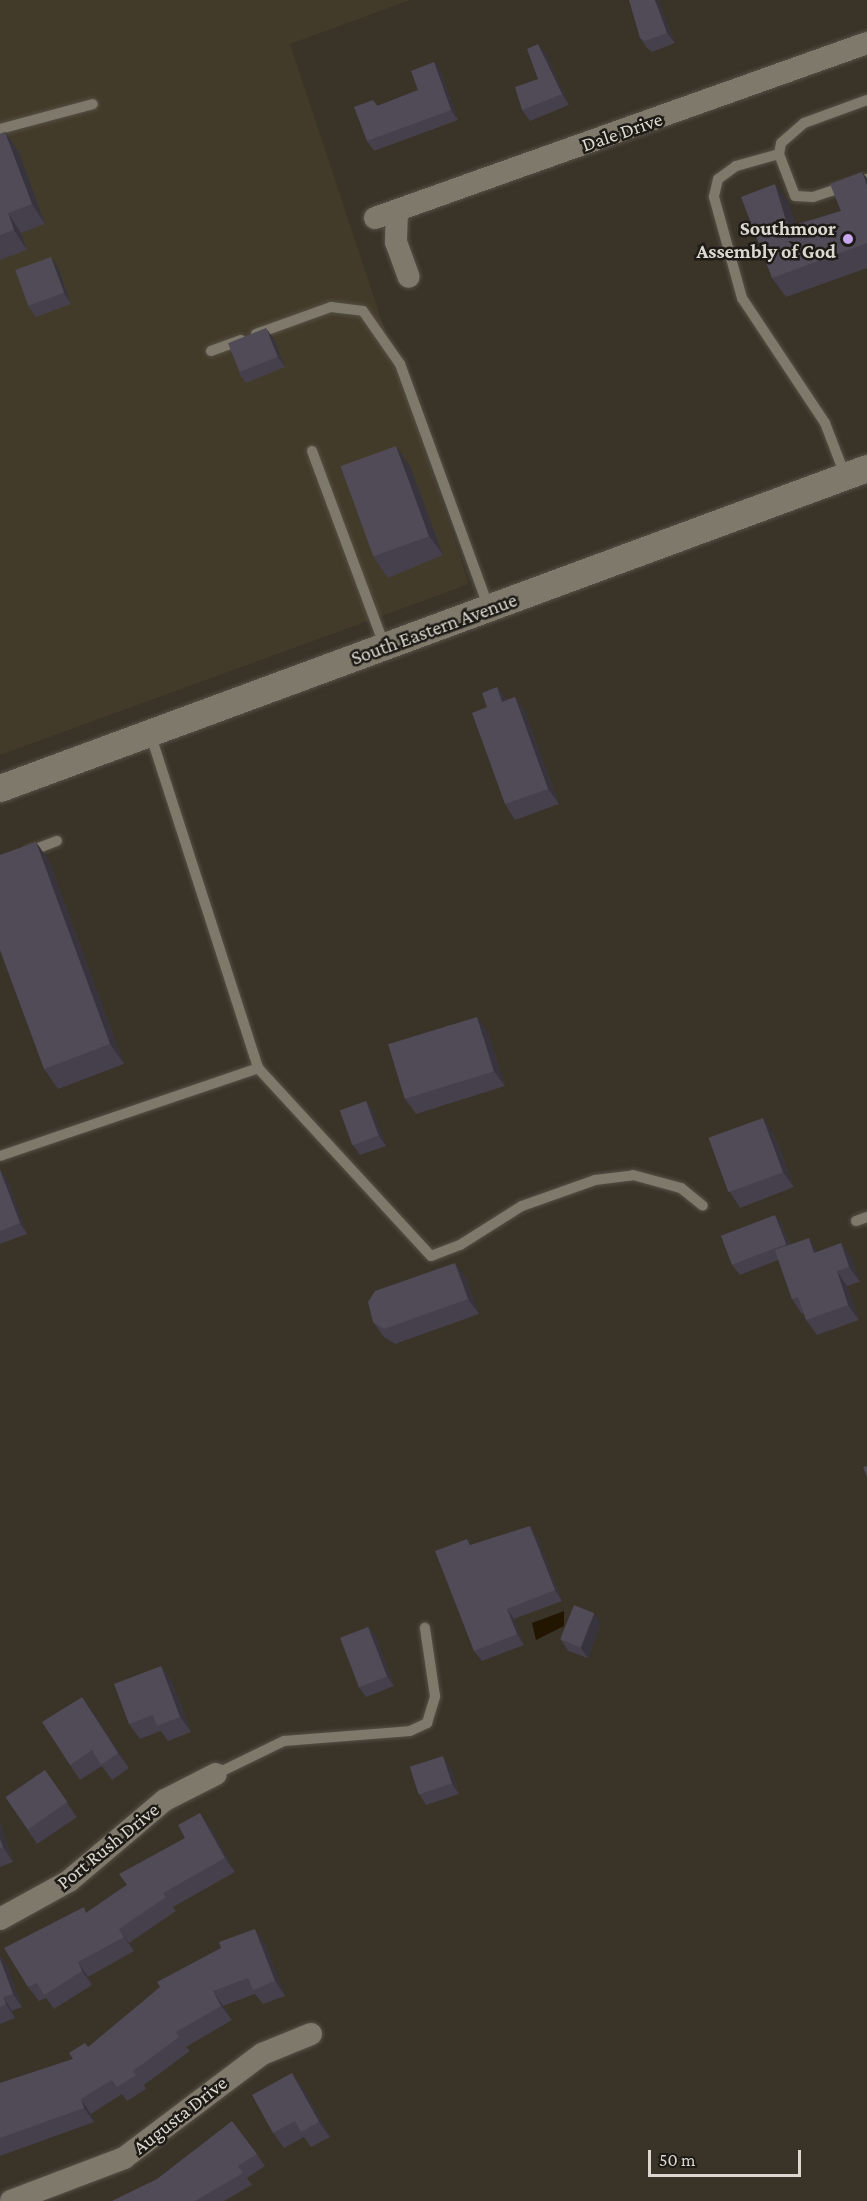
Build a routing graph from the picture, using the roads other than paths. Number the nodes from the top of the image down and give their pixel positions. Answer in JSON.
{"nodes":[{"id":1,"x":867,"y":43,"type":"edge"},
{"id":2,"x":867,"y":100,"type":"edge"},
{"id":3,"x":93,"y":104,"type":"dead end"},
{"id":4,"x":0,"y":129,"type":"edge"},
{"id":5,"x":779,"y":154,"type":"junction"},
{"id":6,"x":867,"y":179,"type":"edge"},
{"id":7,"x":397,"y":210,"type":"junction"},
{"id":8,"x":375,"y":218,"type":"dead end"},
{"id":9,"x":409,"y":277,"type":"dead end"},
{"id":10,"x":211,"y":351,"type":"dead end"},
{"id":11,"x":312,"y":451,"type":"dead end"},
{"id":12,"x":856,"y":472,"type":"edge"},
{"id":13,"x":489,"y":609,"type":"junction"},
{"id":14,"x":385,"y":647,"type":"junction"},
{"id":15,"x":150,"y":733,"type":"junction"},
{"id":16,"x":0,"y":788,"type":"edge"},
{"id":17,"x":57,"y":841,"type":"dead end"},
{"id":18,"x":19,"y":855,"type":"edge"},
{"id":19,"x":258,"y":1068,"type":"junction"},
{"id":20,"x":0,"y":1156,"type":"edge"},
{"id":21,"x":703,"y":1206,"type":"dead end"},
{"id":22,"x":425,"y":1628,"type":"dead end"},
{"id":23,"x":216,"y":1774,"type":"joint"},
{"id":24,"x":0,"y":1919,"type":"edge"},
{"id":25,"x":311,"y":2034,"type":"dead end"},
{"id":26,"x":11,"y":2201,"type":"edge"}],
"edges":[{"from":1,"to":7,"type":"street","name":"Dale Drive"},
{"from":2,"to":5,"type":"lane"},
{"from":3,"to":4,"type":"lane"},
{"from":5,"to":6,"type":"lane"},
{"from":5,"to":12,"type":"lane"},
{"from":7,"to":8,"type":"street","name":"Dale Drive"},
{"from":7,"to":9,"type":"street"},
{"from":10,"to":13,"type":"lane"},
{"from":11,"to":14,"type":"lane"},
{"from":12,"to":13,"type":"street","name":"South Eastern Avenue"},
{"from":13,"to":14,"type":"street","name":"South Eastern Avenue"},
{"from":14,"to":15,"type":"street","name":"South Eastern Avenue"},
{"from":15,"to":16,"type":"street","name":"South Eastern Avenue"},
{"from":15,"to":19,"type":"lane"},
{"from":17,"to":18,"type":"lane"},
{"from":19,"to":20,"type":"lane"},
{"from":19,"to":21,"type":"lane"},
{"from":22,"to":23,"type":"lane"},
{"from":23,"to":24,"type":"street","name":"Port Rush Drive"},
{"from":25,"to":26,"type":"street","name":"Augusta Drive"}]}
